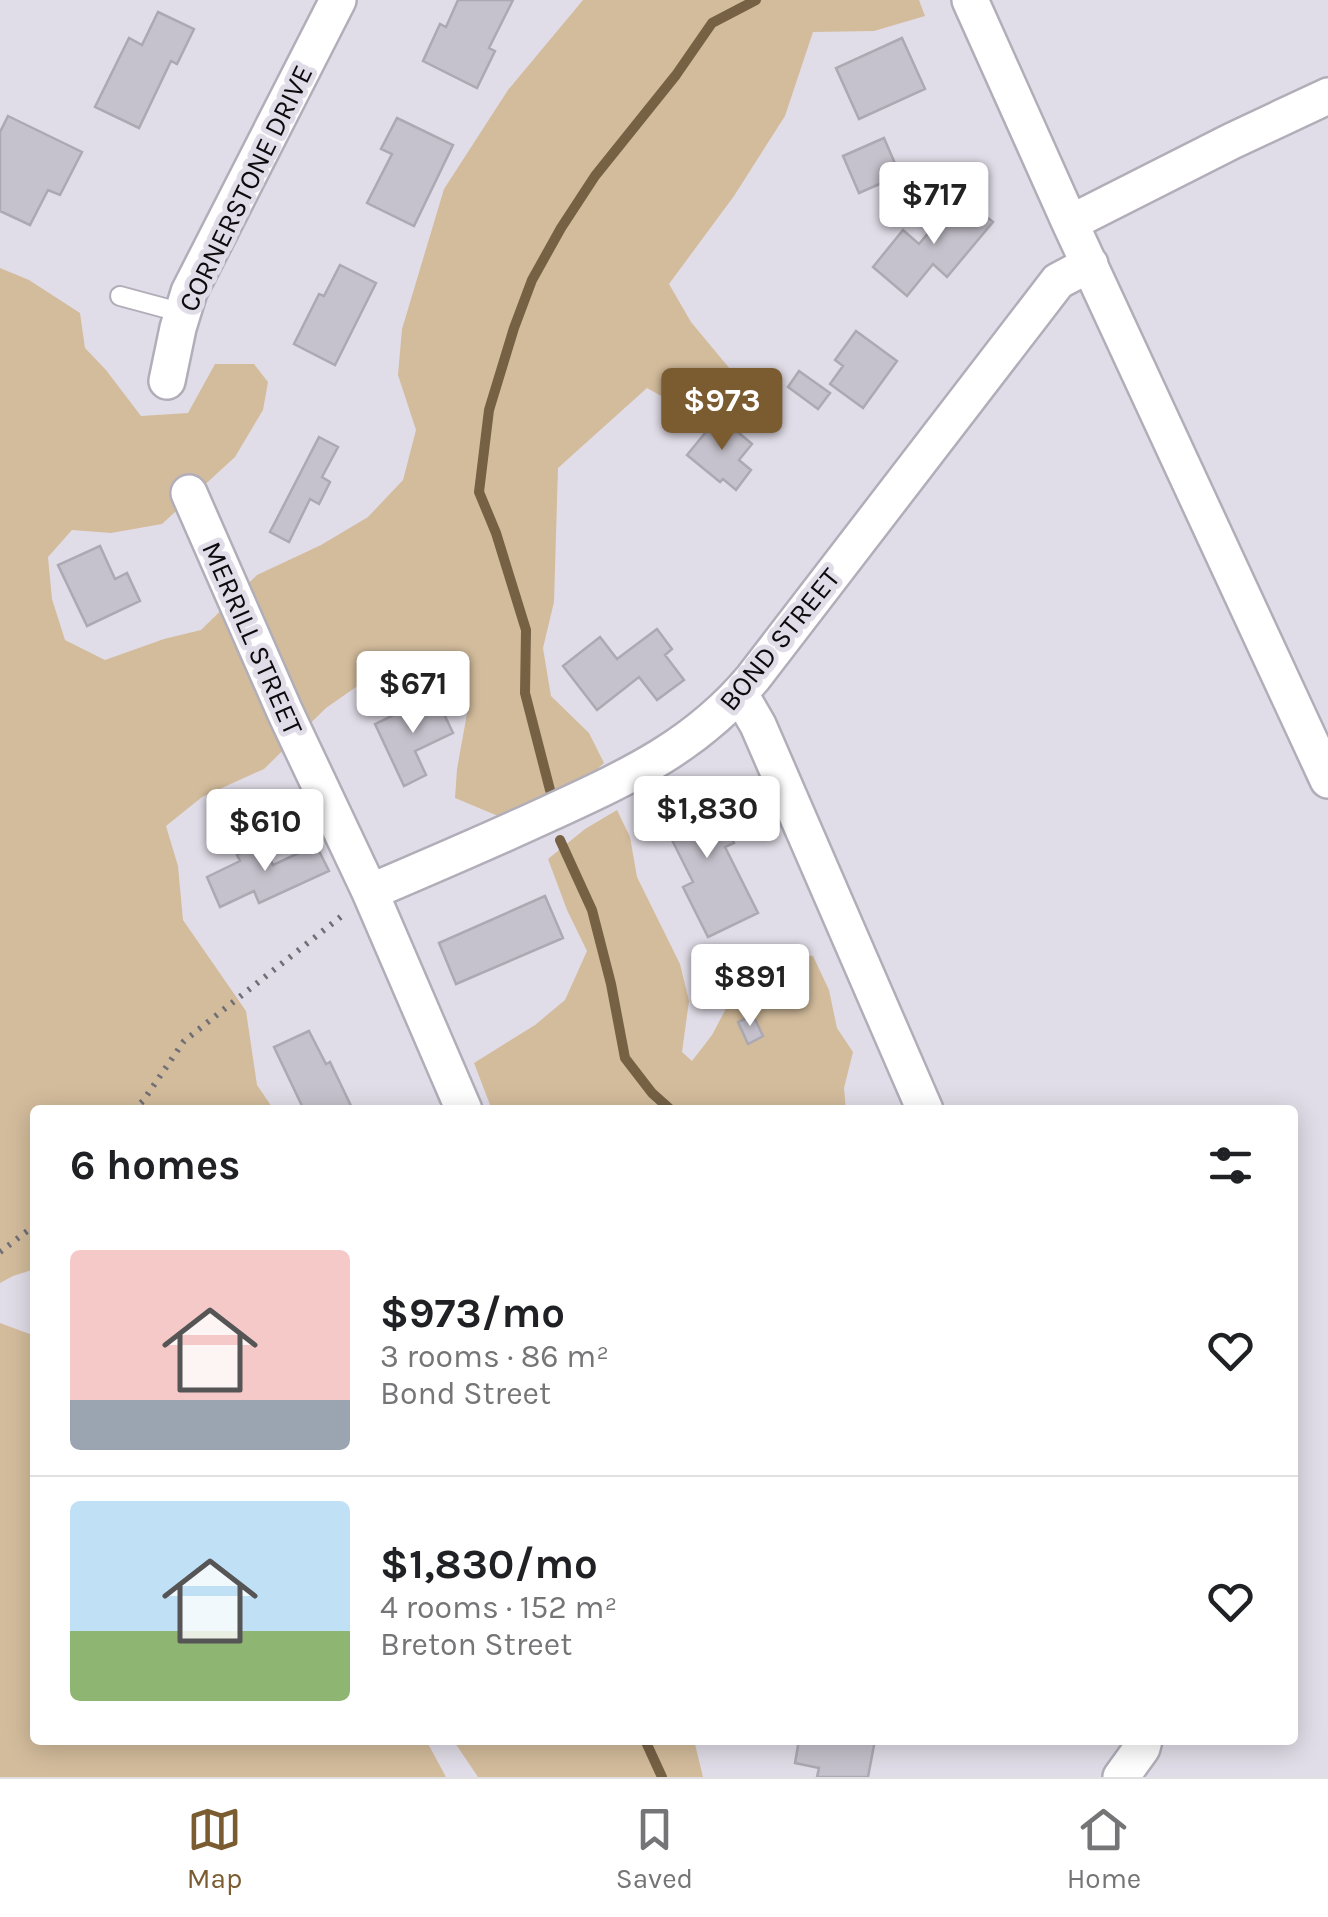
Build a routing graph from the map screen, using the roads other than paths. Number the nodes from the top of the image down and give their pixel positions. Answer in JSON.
{"nodes":[{"id":1,"x":970,"y":0,"type":"edge"},
{"id":2,"x":332,"y":2,"type":"edge"},
{"id":3,"x":1328,"y":96,"type":"edge"},
{"id":4,"x":1070,"y":223,"type":"junction"},
{"id":5,"x":1090,"y":264,"type":"junction"},
{"id":6,"x":120,"y":296,"type":"dead end"},
{"id":7,"x":184,"y":313,"type":"junction"},
{"id":8,"x":167,"y":382,"type":"dead end"},
{"id":9,"x":189,"y":493,"type":"dead end"},
{"id":10,"x":740,"y":694,"type":"junction"},
{"id":11,"x":1328,"y":780,"type":"edge"},
{"id":12,"x":370,"y":892,"type":"junction"},
{"id":13,"x":462,"y":1105,"type":"edge"},
{"id":14,"x":922,"y":1105,"type":"edge"},
{"id":15,"x":1143,"y":1745,"type":"edge"},
{"id":16,"x":1122,"y":1777,"type":"edge"}],
"edges":[{"from":1,"to":4,"type":"street"},
{"from":2,"to":7,"type":"street","name":"CORNERSTONE DRIVE"},
{"from":3,"to":4,"type":"street"},
{"from":4,"to":5,"type":"street"},
{"from":5,"to":10,"type":"street","name":"BOND STREET"},
{"from":5,"to":11,"type":"street"},
{"from":6,"to":7,"type":"lane"},
{"from":7,"to":8,"type":"street","name":"CORNERSTONE DRIVE"},
{"from":9,"to":12,"type":"street","name":"MERRILL STREET"},
{"from":10,"to":12,"type":"street","name":"BOND STREET"},
{"from":10,"to":14,"type":"street"},
{"from":12,"to":13,"type":"street","name":"MERRILL STREET"},
{"from":15,"to":16,"type":"street"}]}
